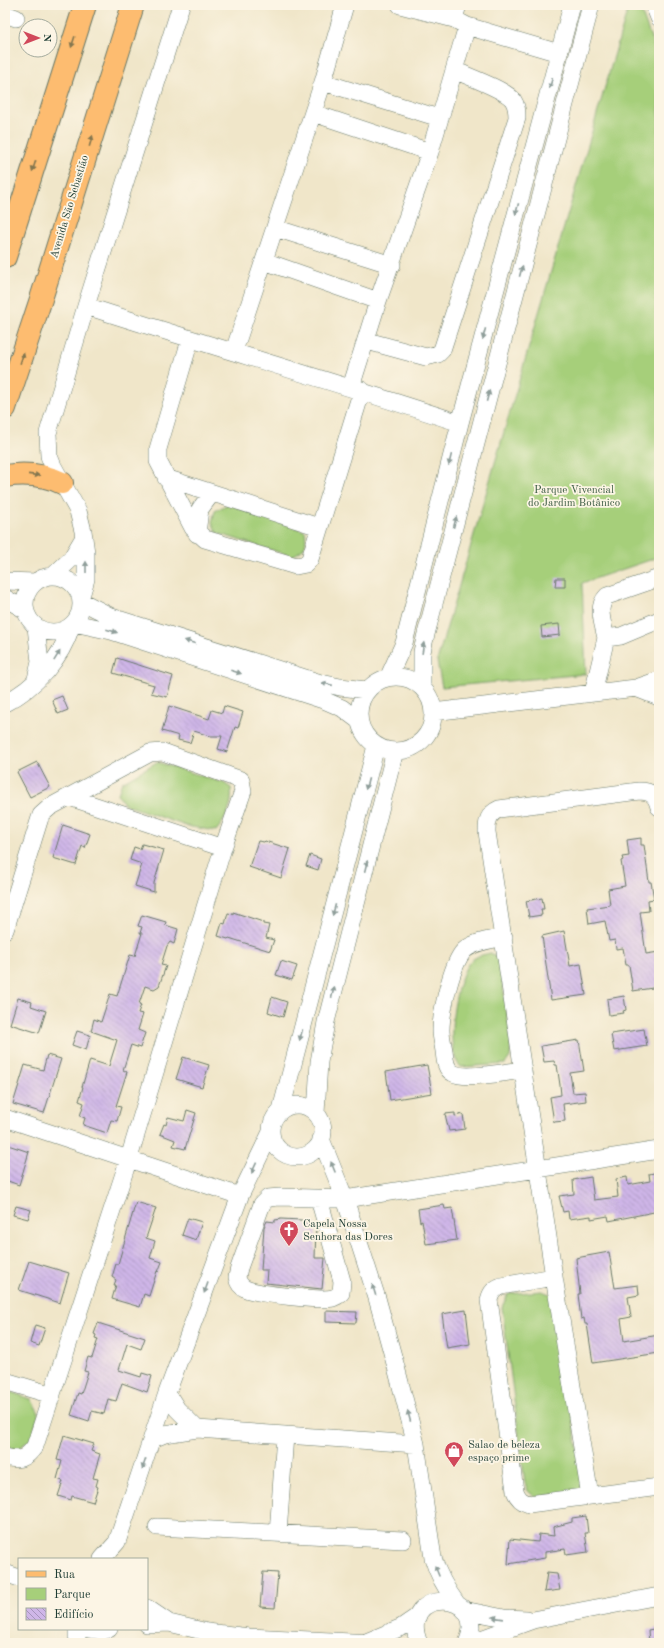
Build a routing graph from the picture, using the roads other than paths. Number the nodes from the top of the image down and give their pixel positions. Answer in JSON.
{"nodes":[{"id":1,"x":85,"y":5,"type":"edge"},
{"id":2,"x":133,"y":5,"type":"edge"},
{"id":3,"x":181,"y":5,"type":"edge"},
{"id":4,"x":345,"y":5,"type":"edge"},
{"id":5,"x":400,"y":5,"type":"edge"},
{"id":6,"x":572,"y":5,"type":"edge"},
{"id":7,"x":591,"y":5,"type":"edge"},
{"id":8,"x":654,"y":5,"type":"edge"},
{"id":9,"x":460,"y":17,"type":"edge"},
{"id":10,"x":659,"y":18,"type":"edge"},
{"id":11,"x":559,"y":53,"type":"junction"},
{"id":12,"x":454,"y":70,"type":"junction"},
{"id":13,"x":323,"y":82,"type":"junction"},
{"id":14,"x":313,"y":113,"type":"junction"},
{"id":15,"x":439,"y":118,"type":"junction"},
{"id":16,"x":430,"y":152,"type":"junction"},
{"id":17,"x":275,"y":228,"type":"junction"},
{"id":18,"x":5,"y":257,"type":"edge"},
{"id":19,"x":264,"y":261,"type":"junction"},
{"id":20,"x":392,"y":265,"type":"junction"},
{"id":21,"x":378,"y":301,"type":"junction"},
{"id":22,"x":86,"y":306,"type":"junction"},
{"id":23,"x":190,"y":340,"type":"junction"},
{"id":24,"x":367,"y":340,"type":"junction"},
{"id":25,"x":234,"y":351,"type":"junction"},
{"id":26,"x":356,"y":389,"type":"junction"},
{"id":27,"x":5,"y":408,"type":"edge"},
{"id":28,"x":460,"y":423,"type":"junction"},
{"id":29,"x":5,"y":476,"type":"edge"},
{"id":30,"x":166,"y":478,"type":"junction"},
{"id":31,"x":62,"y":483,"type":"junction"},
{"id":32,"x":212,"y":493,"type":"junction"},
{"id":33,"x":319,"y":527,"type":"junction"},
{"id":34,"x":198,"y":534,"type":"junction"},
{"id":35,"x":84,"y":537,"type":"junction"},
{"id":36,"x":54,"y":575,"type":"junction"},
{"id":37,"x":659,"y":578,"type":"edge"},
{"id":38,"x":5,"y":581,"type":"edge"},
{"id":39,"x":35,"y":582,"type":"junction"},
{"id":40,"x":5,"y":598,"type":"edge"},
{"id":41,"x":81,"y":599,"type":"junction"},
{"id":42,"x":25,"y":610,"type":"junction"},
{"id":43,"x":659,"y":620,"type":"edge"},
{"id":44,"x":72,"y":625,"type":"junction"},
{"id":45,"x":36,"y":627,"type":"junction"},
{"id":46,"x":606,"y":638,"type":"junction"},
{"id":47,"x":389,"y":676,"type":"junction"},
{"id":48,"x":36,"y":679,"type":"junction"},
{"id":49,"x":659,"y":680,"type":"edge"},
{"id":50,"x":422,"y":687,"type":"junction"},
{"id":51,"x":636,"y":688,"type":"junction"},
{"id":52,"x":366,"y":690,"type":"junction"},
{"id":53,"x":593,"y":693,"type":"junction"},
{"id":54,"x":659,"y":697,"type":"edge"},
{"id":55,"x":5,"y":703,"type":"edge"},
{"id":56,"x":433,"y":712,"type":"junction"},
{"id":57,"x":358,"y":720,"type":"junction"},
{"id":58,"x":376,"y":746,"type":"junction"},
{"id":59,"x":395,"y":751,"type":"junction"},
{"id":60,"x":69,"y":797,"type":"junction"},
{"id":61,"x":659,"y":808,"type":"edge"},
{"id":62,"x":223,"y":848,"type":"junction"},
{"id":63,"x":5,"y":930,"type":"edge"},
{"id":64,"x":504,"y":937,"type":"junction"},
{"id":65,"x":523,"y":1070,"type":"junction"},
{"id":66,"x":281,"y":1110,"type":"junction"},
{"id":67,"x":316,"y":1113,"type":"junction"},
{"id":68,"x":5,"y":1118,"type":"edge"},
{"id":69,"x":271,"y":1132,"type":"junction"},
{"id":70,"x":321,"y":1139,"type":"junction"},
{"id":71,"x":659,"y":1150,"type":"edge"},
{"id":72,"x":129,"y":1158,"type":"junction"},
{"id":73,"x":538,"y":1170,"type":"junction"},
{"id":74,"x":240,"y":1196,"type":"junction"},
{"id":75,"x":319,"y":1199,"type":"junction"},
{"id":76,"x":345,"y":1199,"type":"junction"},
{"id":77,"x":554,"y":1277,"type":"junction"},
{"id":78,"x":5,"y":1381,"type":"edge"},
{"id":79,"x":167,"y":1393,"type":"junction"},
{"id":80,"x":52,"y":1395,"type":"junction"},
{"id":81,"x":198,"y":1429,"type":"junction"},
{"id":82,"x":285,"y":1435,"type":"junction"},
{"id":83,"x":153,"y":1439,"type":"junction"},
{"id":84,"x":416,"y":1444,"type":"junction"},
{"id":85,"x":5,"y":1457,"type":"edge"},
{"id":86,"x":659,"y":1487,"type":"edge"},
{"id":87,"x":590,"y":1496,"type":"junction"},
{"id":88,"x":157,"y":1527,"type":"dead end"},
{"id":89,"x":278,"y":1534,"type":"junction"},
{"id":90,"x":403,"y":1540,"type":"dead end"},
{"id":91,"x":103,"y":1558,"type":"edge"},
{"id":92,"x":5,"y":1573,"type":"edge"},
{"id":93,"x":18,"y":1578,"type":"edge"},
{"id":94,"x":659,"y":1596,"type":"edge"},
{"id":95,"x":461,"y":1607,"type":"junction"},
{"id":96,"x":148,"y":1609,"type":"edge"},
{"id":97,"x":418,"y":1616,"type":"junction"},
{"id":98,"x":533,"y":1620,"type":"junction"},
{"id":99,"x":169,"y":1623,"type":"junction"},
{"id":100,"x":148,"y":1624,"type":"edge"},
{"id":101,"x":77,"y":1630,"type":"edge"},
{"id":102,"x":369,"y":1642,"type":"edge"},
{"id":103,"x":77,"y":1643,"type":"edge"},
{"id":104,"x":419,"y":1643,"type":"edge"},
{"id":105,"x":467,"y":1643,"type":"edge"},
{"id":106,"x":470,"y":1643,"type":"edge"}],
"edges":[{"from":1,"to":18,"type":"main road","one_way":true},
{"from":27,"to":2,"type":"main road","name":"Avenida São Sebastião","one_way":true},
{"from":3,"to":22,"type":"street"},
{"from":4,"to":13,"type":"street"},
{"from":5,"to":9,"type":"street"},
{"from":6,"to":11,"type":"street"},
{"from":50,"to":7,"type":"street","one_way":true},
{"from":8,"to":10,"type":"street"},
{"from":9,"to":11,"type":"street"},
{"from":9,"to":12,"type":"street"},
{"from":11,"to":28,"type":"street","one_way":true},
{"from":12,"to":15,"type":"street"},
{"from":12,"to":24,"type":"street"},
{"from":13,"to":14,"type":"street"},
{"from":13,"to":15,"type":"street"},
{"from":14,"to":16,"type":"street"},
{"from":14,"to":17,"type":"street"},
{"from":15,"to":16,"type":"street"},
{"from":16,"to":20,"type":"street"},
{"from":17,"to":19,"type":"street"},
{"from":17,"to":20,"type":"street"},
{"from":19,"to":21,"type":"street"},
{"from":19,"to":25,"type":"street"},
{"from":20,"to":21,"type":"street"},
{"from":21,"to":24,"type":"street"},
{"from":22,"to":23,"type":"street"},
{"from":22,"to":31,"type":"street"},
{"from":23,"to":25,"type":"street"},
{"from":23,"to":30,"type":"street"},
{"from":24,"to":26,"type":"street"},
{"from":25,"to":26,"type":"street"},
{"from":26,"to":28,"type":"street"},
{"from":26,"to":33,"type":"street"},
{"from":28,"to":47,"type":"street","one_way":true},
{"from":29,"to":31,"type":"main road","one_way":true},
{"from":30,"to":32,"type":"street"},
{"from":30,"to":34,"type":"street"},
{"from":31,"to":35,"type":"street"},
{"from":32,"to":33,"type":"street"},
{"from":32,"to":34,"type":"street"},
{"from":33,"to":34,"type":"street"},
{"from":35,"to":36,"type":"street"},
{"from":41,"to":35,"type":"street","one_way":true},
{"from":36,"to":39,"type":"street"},
{"from":36,"to":41,"type":"street"},
{"from":37,"to":46,"type":"street"},
{"from":38,"to":39,"type":"street"},
{"from":39,"to":42,"type":"street"},
{"from":40,"to":42,"type":"street"},
{"from":41,"to":44,"type":"street"},
{"from":52,"to":41,"type":"street","one_way":true},
{"from":42,"to":45,"type":"street"},
{"from":43,"to":46,"type":"street"},
{"from":44,"to":45,"type":"street"},
{"from":48,"to":44,"type":"street","one_way":true},
{"from":44,"to":57,"type":"street","one_way":true},
{"from":45,"to":48,"type":"street"},
{"from":46,"to":53,"type":"street"},
{"from":47,"to":50,"type":"street"},
{"from":47,"to":52,"type":"street"},
{"from":48,"to":55,"type":"street"},
{"from":49,"to":51,"type":"street"},
{"from":50,"to":56,"type":"street"},
{"from":51,"to":53,"type":"street"},
{"from":51,"to":54,"type":"street"},
{"from":52,"to":57,"type":"street"},
{"from":53,"to":56,"type":"street"},
{"from":56,"to":59,"type":"street"},
{"from":57,"to":58,"type":"street"},
{"from":58,"to":59,"type":"street"},
{"from":58,"to":66,"type":"street","one_way":true},
{"from":67,"to":59,"type":"street","one_way":true},
{"from":60,"to":62,"type":"street"},
{"from":60,"to":62,"type":"street"},
{"from":60,"to":63,"type":"street"},
{"from":61,"to":64,"type":"street"},
{"from":62,"to":72,"type":"street"},
{"from":64,"to":65,"type":"street"},
{"from":64,"to":65,"type":"street"},
{"from":65,"to":73,"type":"street"},
{"from":66,"to":67,"type":"street"},
{"from":66,"to":69,"type":"street"},
{"from":67,"to":70,"type":"street"},
{"from":68,"to":72,"type":"street"},
{"from":69,"to":70,"type":"street"},
{"from":69,"to":74,"type":"street","one_way":true},
{"from":76,"to":70,"type":"street","one_way":true},
{"from":71,"to":73,"type":"street"},
{"from":72,"to":74,"type":"street"},
{"from":72,"to":80,"type":"street"},
{"from":73,"to":76,"type":"street"},
{"from":73,"to":77,"type":"street"},
{"from":74,"to":79,"type":"street","one_way":true},
{"from":75,"to":75,"type":"street"},
{"from":75,"to":76,"type":"street"},
{"from":84,"to":76,"type":"street","one_way":true},
{"from":77,"to":87,"type":"street"},
{"from":77,"to":87,"type":"street"},
{"from":78,"to":80,"type":"street"},
{"from":79,"to":81,"type":"street"},
{"from":79,"to":83,"type":"street"},
{"from":80,"to":85,"type":"street"},
{"from":81,"to":82,"type":"street"},
{"from":81,"to":83,"type":"street"},
{"from":82,"to":84,"type":"street"},
{"from":82,"to":89,"type":"street"},
{"from":83,"to":91,"type":"street","one_way":true},
{"from":95,"to":84,"type":"street","one_way":true},
{"from":86,"to":87,"type":"street"},
{"from":88,"to":89,"type":"street"},
{"from":89,"to":90,"type":"street"},
{"from":92,"to":93,"type":"street"},
{"from":94,"to":98,"type":"street"},
{"from":95,"to":97,"type":"street"},
{"from":98,"to":95,"type":"street","one_way":true},
{"from":95,"to":105,"type":"street"},
{"from":96,"to":99,"type":"street"},
{"from":97,"to":102,"type":"street"},
{"from":97,"to":104,"type":"street"},
{"from":98,"to":106,"type":"street"},
{"from":99,"to":100,"type":"street"},
{"from":99,"to":102,"type":"street"},
{"from":101,"to":103,"type":"street"}]}
